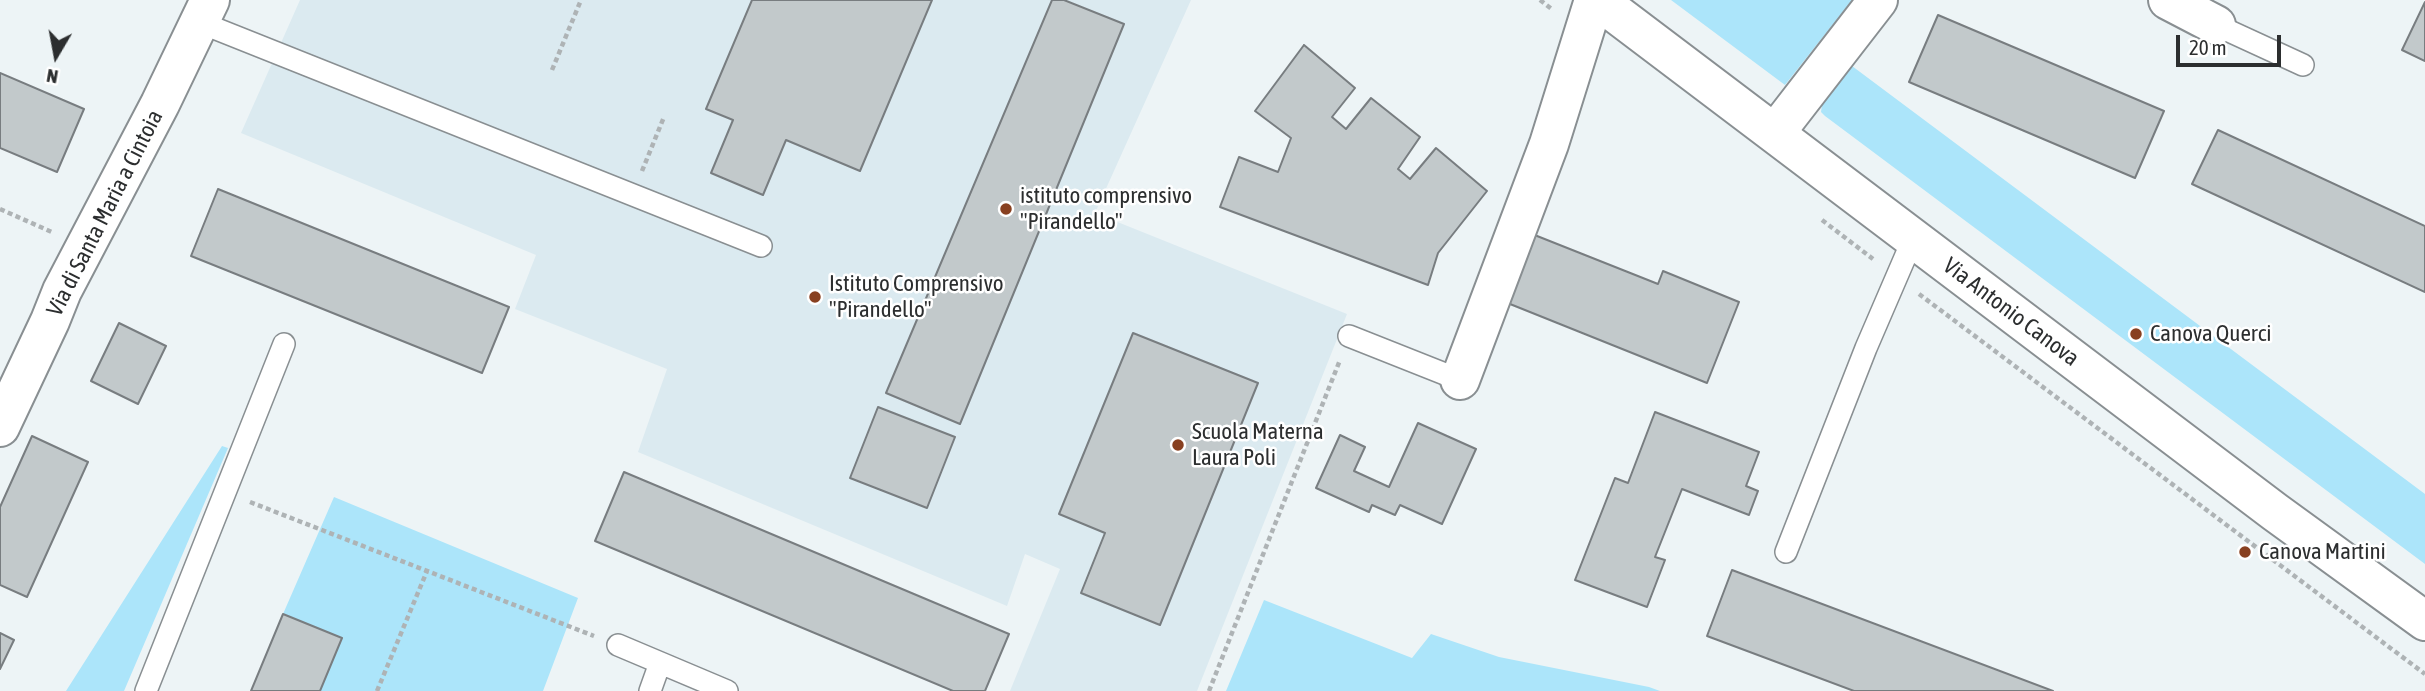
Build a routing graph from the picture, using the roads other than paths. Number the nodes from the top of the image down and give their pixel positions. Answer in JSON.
{"nodes":[{"id":1,"x":1596,"y":0,"type":"edge"},
{"id":2,"x":1878,"y":0,"type":"edge"},
{"id":3,"x":2168,"y":0,"type":"edge"},
{"id":4,"x":205,"y":11,"type":"edge"},
{"id":5,"x":2216,"y":24,"type":"joint"},
{"id":6,"x":2304,"y":65,"type":"dead end"},
{"id":7,"x":1775,"y":132,"type":"junction"},
{"id":8,"x":1913,"y":239,"type":"junction"},
{"id":9,"x":761,"y":246,"type":"dead end"},
{"id":10,"x":1349,"y":336,"type":"road end"},
{"id":11,"x":284,"y":344,"type":"dead end"},
{"id":12,"x":1460,"y":380,"type":"joint"},
{"id":13,"x":0,"y":427,"type":"edge"},
{"id":14,"x":1786,"y":552,"type":"dead end"},
{"id":15,"x":2425,"y":621,"type":"edge"},
{"id":16,"x":618,"y":645,"type":"road end"},
{"id":17,"x":660,"y":663,"type":"junction"},
{"id":18,"x":146,"y":691,"type":"edge"},
{"id":19,"x":650,"y":691,"type":"edge"},
{"id":20,"x":727,"y":691,"type":"edge"}],
"edges":[{"from":1,"to":7,"type":"street","name":"Via Antonio Canova"},
{"from":1,"to":12,"type":"street","name":"Via Antonio Canova"},
{"from":2,"to":7,"type":"street"},
{"from":3,"to":5,"type":"street"},
{"from":4,"to":9,"type":"lane"},
{"from":4,"to":13,"type":"street","name":"Via di Santa Maria a Cintoia"},
{"from":5,"to":6,"type":"lane"},
{"from":7,"to":8,"type":"street","name":"Via Antonio Canova"},
{"from":8,"to":14,"type":"lane"},
{"from":8,"to":15,"type":"street","name":"Via Antonio Canova"},
{"from":10,"to":12,"type":"lane"},
{"from":11,"to":18,"type":"lane"},
{"from":16,"to":17,"type":"lane"},
{"from":17,"to":19,"type":"lane"},
{"from":17,"to":20,"type":"lane"}]}
